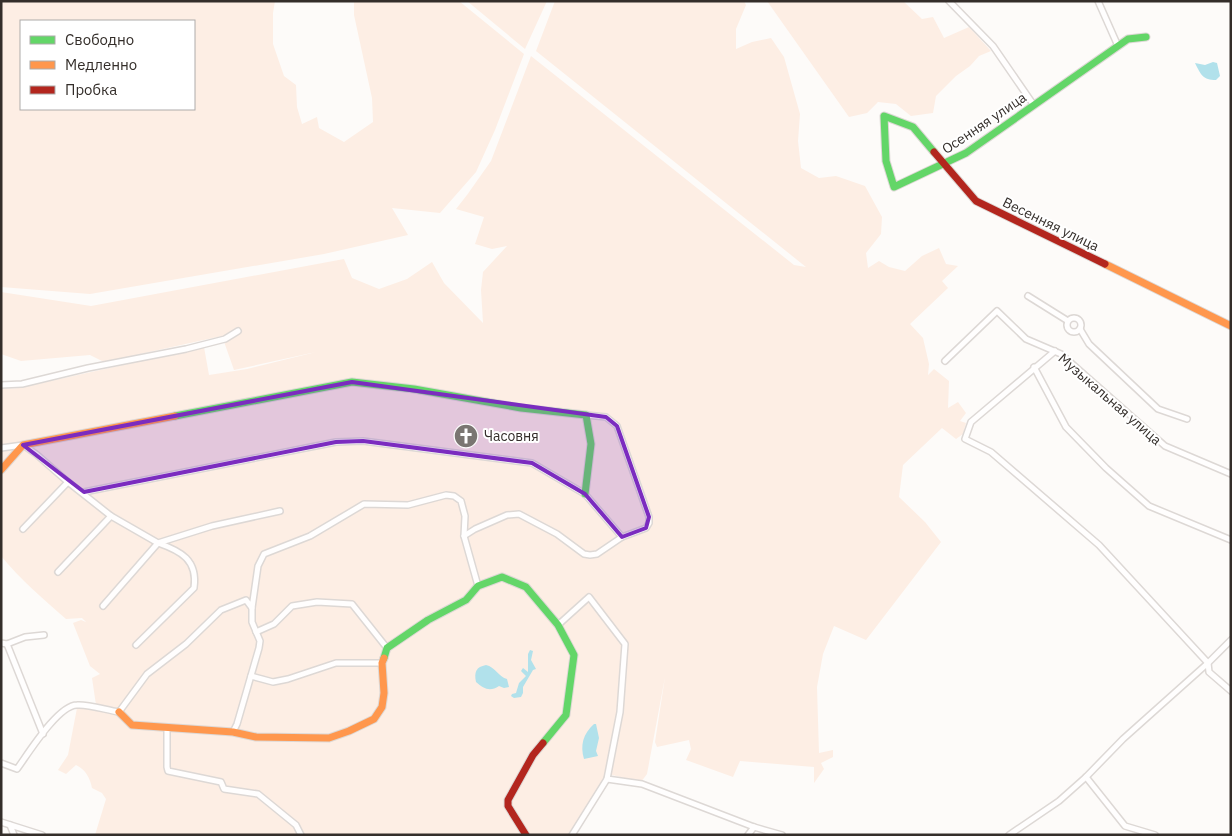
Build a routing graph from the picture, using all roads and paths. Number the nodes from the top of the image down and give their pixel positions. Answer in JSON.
{"nodes":[{"id":1,"x":949,"y":1,"type":"edge"},
{"id":2,"x":1098,"y":1,"type":"edge"},
{"id":3,"x":1146,"y":38,"type":"dead end"},
{"id":4,"x":1118,"y":46,"type":"junction"},
{"id":5,"x":1034,"y":104,"type":"junction"},
{"id":6,"x":884,"y":116,"type":"joint"},
{"id":7,"x":945,"y":164,"type":"junction"},
{"id":8,"x":1028,"y":296,"type":"dead end"},
{"id":9,"x":1068,"y":321,"type":"junction"},
{"id":10,"x":1231,"y":326,"type":"edge"},
{"id":11,"x":1080,"y":329,"type":"junction"},
{"id":12,"x":238,"y":331,"type":"dead end"},
{"id":13,"x":1055,"y":351,"type":"junction"},
{"id":14,"x":945,"y":361,"type":"dead end"},
{"id":15,"x":1034,"y":367,"type":"junction"},
{"id":16,"x":1,"y":385,"type":"edge"},
{"id":17,"x":586,"y":415,"type":"junction"},
{"id":18,"x":1187,"y":420,"type":"dead end"},
{"id":19,"x":22,"y":445,"type":"junction"},
{"id":20,"x":1,"y":448,"type":"edge"},
{"id":21,"x":1,"y":470,"type":"edge"},
{"id":22,"x":1231,"y":474,"type":"edge"},
{"id":23,"x":68,"y":482,"type":"junction"},
{"id":24,"x":84,"y":492,"type":"junction"},
{"id":25,"x":584,"y":494,"type":"junction"},
{"id":26,"x":280,"y":511,"type":"dead end"},
{"id":27,"x":111,"y":516,"type":"junction"},
{"id":28,"x":23,"y":530,"type":"dead end"},
{"id":29,"x":464,"y":536,"type":"junction"},
{"id":30,"x":622,"y":537,"type":"junction"},
{"id":31,"x":1231,"y":540,"type":"edge"},
{"id":32,"x":158,"y":542,"type":"junction"},
{"id":33,"x":58,"y":572,"type":"dead end"},
{"id":34,"x":478,"y":586,"type":"junction"},
{"id":35,"x":103,"y":606,"type":"dead end"},
{"id":36,"x":252,"y":608,"type":"junction"},
{"id":37,"x":558,"y":625,"type":"junction"},
{"id":38,"x":256,"y":632,"type":"junction"},
{"id":39,"x":44,"y":635,"type":"dead end"},
{"id":40,"x":1231,"y":640,"type":"edge"},
{"id":41,"x":4,"y":644,"type":"edge"},
{"id":42,"x":136,"y":645,"type":"dead end"},
{"id":43,"x":388,"y":648,"type":"junction"},
{"id":44,"x":382,"y":663,"type":"junction"},
{"id":45,"x":1208,"y":663,"type":"junction"},
{"id":46,"x":251,"y":676,"type":"junction"},
{"id":47,"x":1231,"y":691,"type":"edge"},
{"id":48,"x":119,"y":712,"type":"junction"},
{"id":49,"x":167,"y":728,"type":"junction"},
{"id":50,"x":233,"y":732,"type":"junction"},
{"id":51,"x":43,"y":734,"type":"junction"},
{"id":52,"x":1,"y":763,"type":"edge"},
{"id":53,"x":1086,"y":777,"type":"junction"},
{"id":54,"x":607,"y":779,"type":"junction"},
{"id":55,"x":1,"y":822,"type":"edge"},
{"id":56,"x":10,"y":825,"type":"junction"},
{"id":57,"x":754,"y":827,"type":"junction"},
{"id":58,"x":1014,"y":834,"type":"edge"},
{"id":59,"x":14,"y":835,"type":"edge"},
{"id":60,"x":42,"y":835,"type":"edge"},
{"id":61,"x":301,"y":835,"type":"edge"},
{"id":62,"x":526,"y":835,"type":"edge"},
{"id":63,"x":572,"y":835,"type":"edge"},
{"id":64,"x":748,"y":835,"type":"edge"},
{"id":65,"x":782,"y":835,"type":"edge"},
{"id":66,"x":1155,"y":835,"type":"edge"}],
"edges":[{"from":1,"to":5,"type":"street"},
{"from":2,"to":4,"type":"street"},
{"from":3,"to":4,"type":"street","name":"Осенняя улица"},
{"from":4,"to":5,"type":"street","name":"Осенняя улица"},
{"from":5,"to":7,"type":"street","name":"Осенняя улица"},
{"from":6,"to":7,"type":"street","name":"Весенняя улица"},
{"from":6,"to":7,"type":"street","name":"Осенняя улица"},
{"from":7,"to":10,"type":"street","name":"Весенняя улица"},
{"from":8,"to":9,"type":"street"},
{"from":9,"to":11,"type":"street"},
{"from":9,"to":11,"type":"street"},
{"from":11,"to":18,"type":"street"},
{"from":12,"to":16,"type":"street"},
{"from":13,"to":14,"type":"street","name":"Музыкальная улица"},
{"from":13,"to":15,"type":"street"},
{"from":13,"to":22,"type":"street","name":"Музыкальная улица"},
{"from":15,"to":31,"type":"street"},
{"from":15,"to":45,"type":"street"},
{"from":17,"to":19,"type":"street"},
{"from":17,"to":25,"type":"street"},
{"from":17,"to":30,"type":"street"},
{"from":19,"to":20,"type":"street"},
{"from":19,"to":21,"type":"street"},
{"from":19,"to":23,"type":"street"},
{"from":23,"to":24,"type":"street"},
{"from":23,"to":28,"type":"street"},
{"from":24,"to":25,"type":"street"},
{"from":24,"to":27,"type":"street"},
{"from":25,"to":30,"type":"street"},
{"from":26,"to":32,"type":"street"},
{"from":27,"to":32,"type":"street"},
{"from":27,"to":33,"type":"street"},
{"from":29,"to":30,"type":"street"},
{"from":29,"to":34,"type":"street"},
{"from":29,"to":36,"type":"street"},
{"from":32,"to":35,"type":"street"},
{"from":32,"to":42,"type":"street"},
{"from":34,"to":37,"type":"street"},
{"from":34,"to":43,"type":"street"},
{"from":36,"to":38,"type":"street"},
{"from":36,"to":48,"type":"street"},
{"from":37,"to":54,"type":"street"},
{"from":37,"to":62,"type":"street"},
{"from":38,"to":43,"type":"street"},
{"from":38,"to":46,"type":"street"},
{"from":39,"to":41,"type":"street"},
{"from":40,"to":45,"type":"street"},
{"from":41,"to":51,"type":"street"},
{"from":43,"to":44,"type":"street"},
{"from":44,"to":46,"type":"street"},
{"from":44,"to":50,"type":"street"},
{"from":45,"to":47,"type":"street"},
{"from":45,"to":53,"type":"street"},
{"from":46,"to":50,"type":"street"},
{"from":48,"to":49,"type":"street"},
{"from":48,"to":51,"type":"street"},
{"from":49,"to":50,"type":"street"},
{"from":49,"to":61,"type":"street"},
{"from":51,"to":52,"type":"street"},
{"from":53,"to":58,"type":"street"},
{"from":53,"to":66,"type":"street"},
{"from":54,"to":57,"type":"street"},
{"from":54,"to":63,"type":"street"},
{"from":55,"to":56,"type":"street"},
{"from":56,"to":59,"type":"street"},
{"from":56,"to":60,"type":"street"},
{"from":57,"to":64,"type":"street"},
{"from":57,"to":65,"type":"street"}]}
